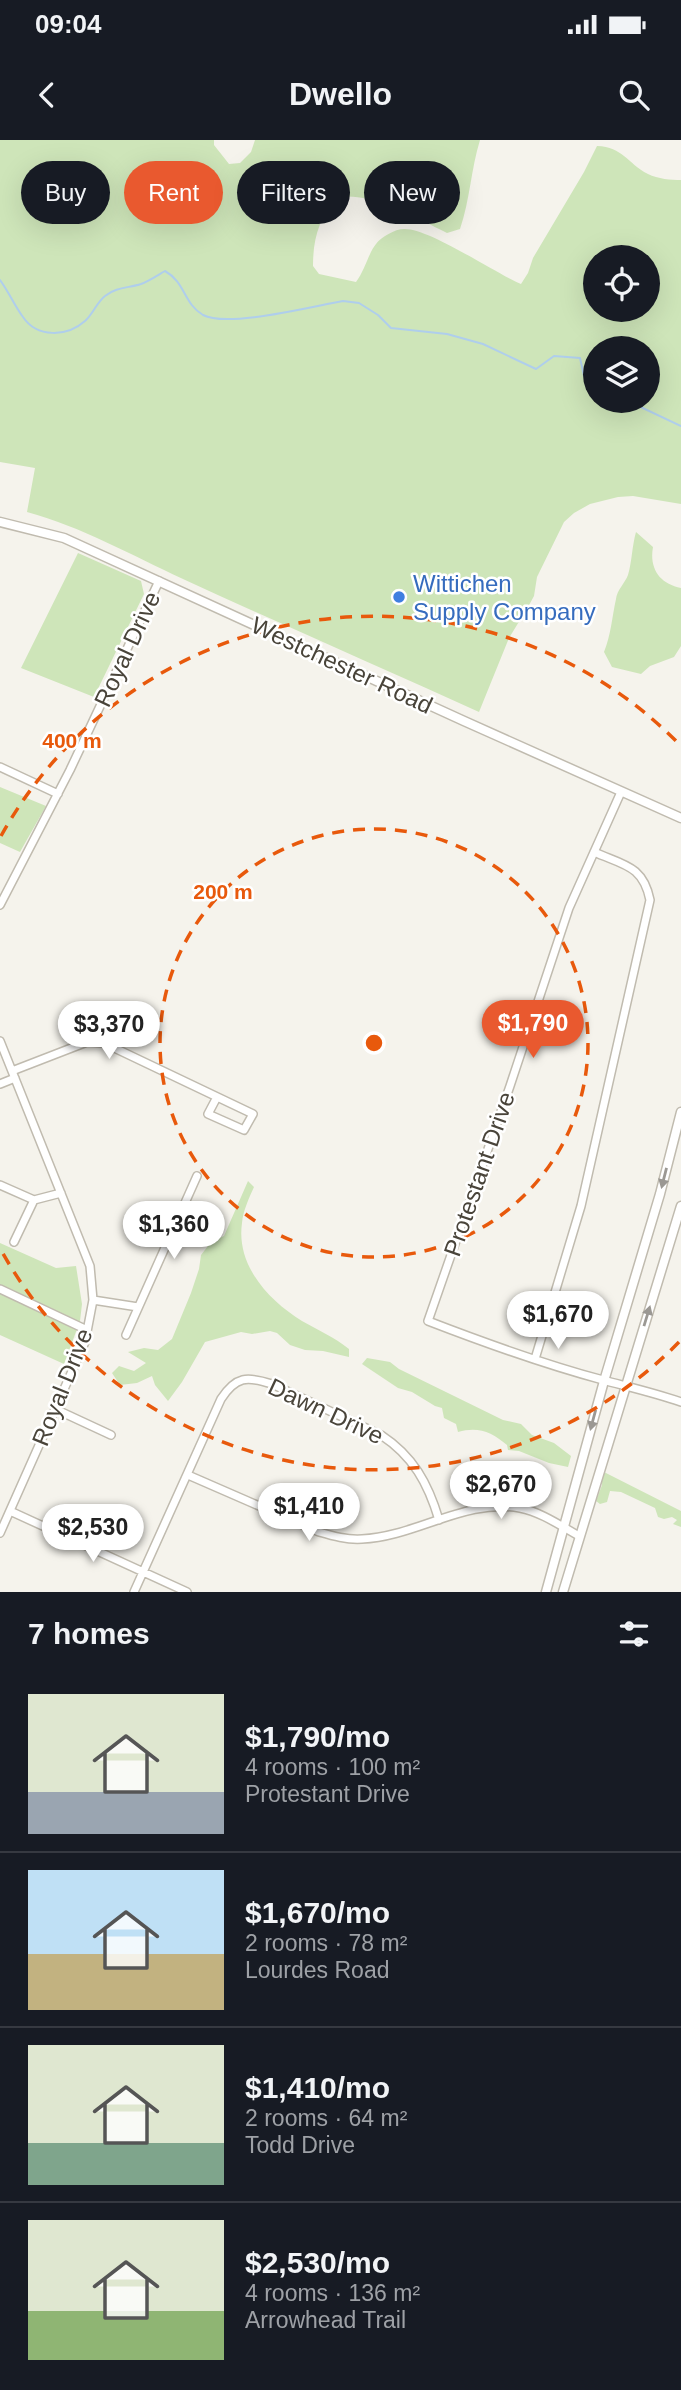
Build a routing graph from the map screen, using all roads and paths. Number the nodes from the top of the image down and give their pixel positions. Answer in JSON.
{"nodes":[{"id":1,"x":0,"y":522,"type":"edge"},
{"id":2,"x":159,"y":581,"type":"junction"},
{"id":3,"x":0,"y":767,"type":"edge"},
{"id":4,"x":621,"y":792,"type":"junction"},
{"id":5,"x":58,"y":794,"type":"junction"},
{"id":6,"x":681,"y":818,"type":"edge"},
{"id":7,"x":594,"y":852,"type":"junction"},
{"id":8,"x":0,"y":905,"type":"edge"},
{"id":9,"x":0,"y":1041,"type":"edge"},
{"id":10,"x":13,"y":1074,"type":"junction"},
{"id":11,"x":0,"y":1084,"type":"edge"},
{"id":12,"x":217,"y":1097,"type":"junction"},
{"id":13,"x":681,"y":1112,"type":"edge"},
{"id":14,"x":197,"y":1176,"type":"dead end"},
{"id":15,"x":0,"y":1185,"type":"edge"},
{"id":16,"x":61,"y":1192,"type":"junction"},
{"id":17,"x":34,"y":1200,"type":"junction"},
{"id":18,"x":681,"y":1206,"type":"edge"},
{"id":19,"x":14,"y":1242,"type":"dead end"},
{"id":20,"x":0,"y":1289,"type":"edge"},
{"id":21,"x":93,"y":1300,"type":"junction"},
{"id":22,"x":138,"y":1307,"type":"junction"},
{"id":23,"x":87,"y":1330,"type":"junction"},
{"id":24,"x":126,"y":1335,"type":"dead end"},
{"id":25,"x":534,"y":1359,"type":"junction"},
{"id":26,"x":604,"y":1381,"type":"junction"},
{"id":27,"x":626,"y":1384,"type":"junction"},
{"id":28,"x":681,"y":1402,"type":"edge"},
{"id":29,"x":55,"y":1409,"type":"junction"},
{"id":30,"x":111,"y":1435,"type":"dead end"},
{"id":31,"x":188,"y":1475,"type":"junction"},
{"id":32,"x":10,"y":1511,"type":"junction"},
{"id":33,"x":439,"y":1520,"type":"junction"},
{"id":34,"x":564,"y":1528,"type":"junction"},
{"id":35,"x":0,"y":1533,"type":"edge"},
{"id":36,"x":579,"y":1536,"type":"junction"},
{"id":37,"x":143,"y":1571,"type":"junction"},
{"id":38,"x":134,"y":1592,"type":"edge"},
{"id":39,"x":187,"y":1592,"type":"edge"},
{"id":40,"x":546,"y":1592,"type":"edge"},
{"id":41,"x":563,"y":1592,"type":"edge"}],
"edges":[{"from":1,"to":2,"type":"street","name":"Westchester Road"},
{"from":2,"to":4,"type":"street","name":"Westchester Road"},
{"from":2,"to":5,"type":"street","name":"Royal Drive"},
{"from":3,"to":5,"type":"street"},
{"from":4,"to":6,"type":"street","name":"Westchester Road"},
{"from":4,"to":7,"type":"street","name":"Protestant Drive"},
{"from":5,"to":8,"type":"street","name":"Royal Drive"},
{"from":7,"to":25,"type":"street"},
{"from":7,"to":25,"type":"street","name":"Protestant Drive"},
{"from":9,"to":10,"type":"street","name":"Royal Drive"},
{"from":10,"to":11,"type":"street"},
{"from":10,"to":12,"type":"street"},
{"from":10,"to":16,"type":"street","name":"Royal Drive"},
{"from":12,"to":12,"type":"street"},
{"from":13,"to":26,"type":"street","one_way":true},
{"from":14,"to":22,"type":"street"},
{"from":15,"to":17,"type":"street"},
{"from":16,"to":17,"type":"street"},
{"from":16,"to":21,"type":"street","name":"Royal Drive"},
{"from":17,"to":19,"type":"street"},
{"from":27,"to":18,"type":"street","one_way":true},
{"from":20,"to":23,"type":"street"},
{"from":21,"to":22,"type":"street"},
{"from":21,"to":23,"type":"street","name":"Royal Drive"},
{"from":22,"to":24,"type":"street"},
{"from":23,"to":29,"type":"street","name":"Royal Drive"},
{"from":25,"to":26,"type":"street"},
{"from":26,"to":27,"type":"street"},
{"from":26,"to":34,"type":"street","one_way":true},
{"from":27,"to":28,"type":"street"},
{"from":27,"to":36,"type":"street"},
{"from":29,"to":30,"type":"street"},
{"from":29,"to":32,"type":"street","name":"Royal Drive"},
{"from":31,"to":33,"type":"street"},
{"from":31,"to":33,"type":"street","name":"Dawn Drive"},
{"from":31,"to":37,"type":"street","name":"Dawn Drive"},
{"from":32,"to":35,"type":"street","name":"Royal Drive"},
{"from":32,"to":37,"type":"street"},
{"from":33,"to":34,"type":"street"},
{"from":34,"to":36,"type":"street"},
{"from":34,"to":40,"type":"street"},
{"from":36,"to":41,"type":"street"},
{"from":37,"to":38,"type":"street","name":"Dawn Drive"},
{"from":37,"to":39,"type":"street"}]}
